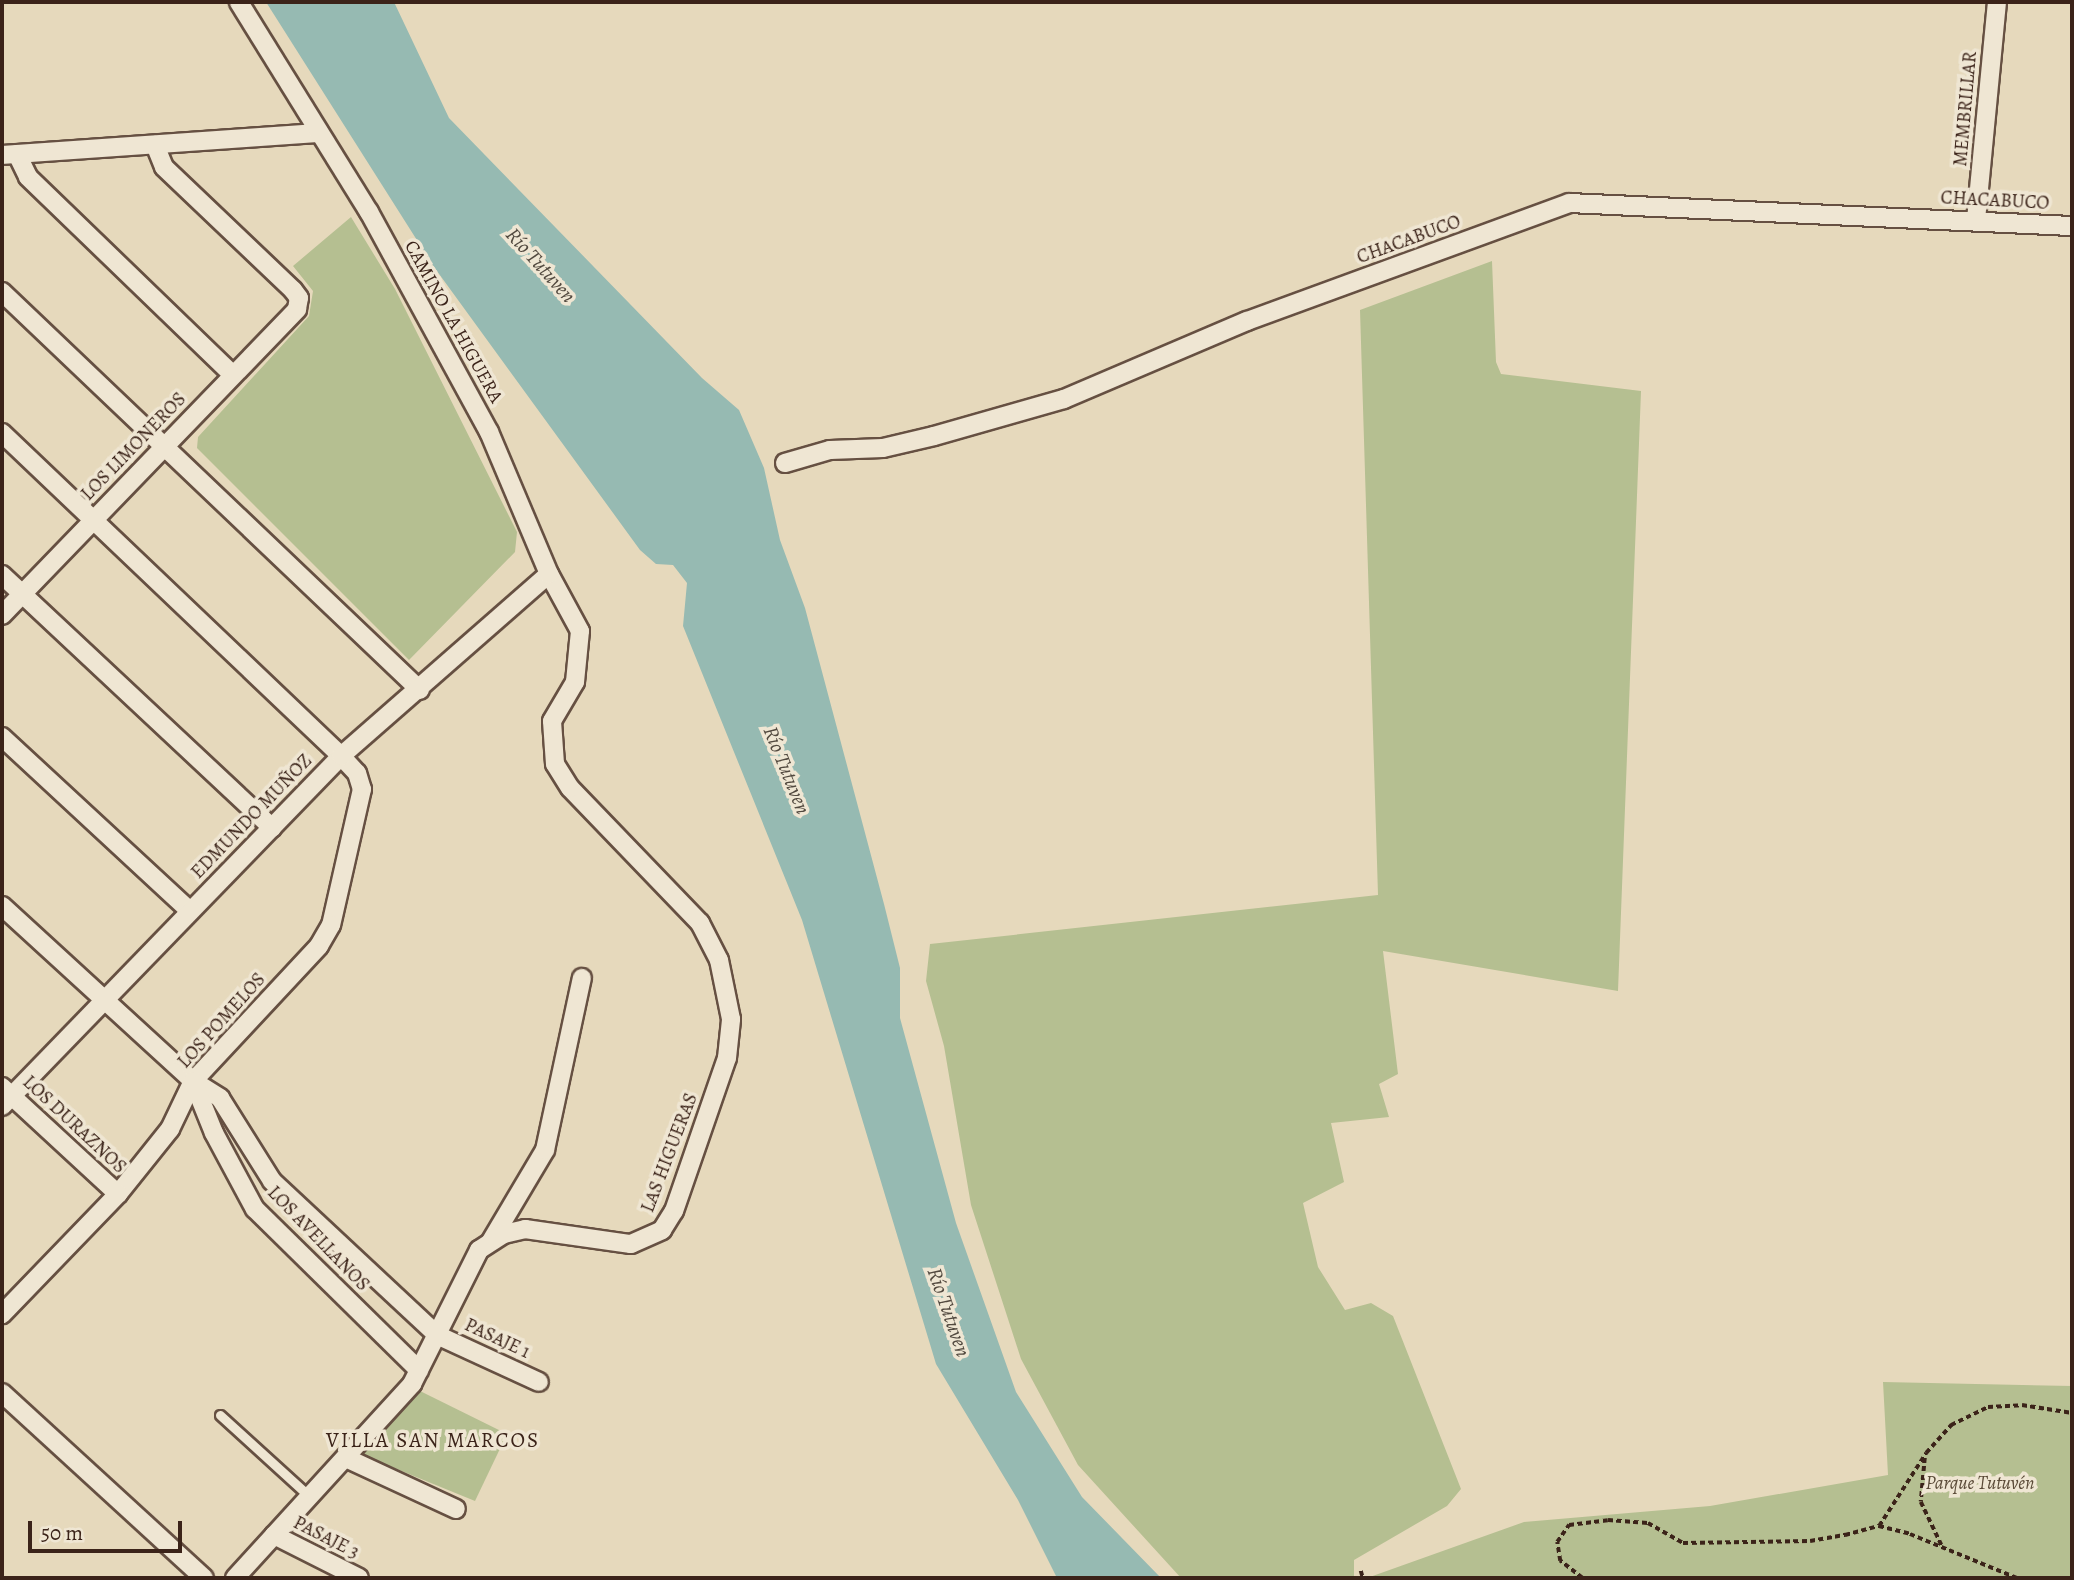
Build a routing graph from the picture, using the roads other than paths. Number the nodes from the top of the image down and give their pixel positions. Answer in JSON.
{"nodes":[{"id":1,"x":239,"y":2,"type":"edge"},
{"id":2,"x":1997,"y":2,"type":"edge"},
{"id":3,"x":320,"y":133,"type":"junction"},
{"id":4,"x":155,"y":145,"type":"junction"},
{"id":5,"x":9,"y":155,"type":"edge"},
{"id":6,"x":1976,"y":220,"type":"junction"},
{"id":7,"x":2072,"y":226,"type":"edge"},
{"id":8,"x":2,"y":292,"type":"edge"},
{"id":9,"x":233,"y":375,"type":"junction"},
{"id":10,"x":2,"y":433,"type":"edge"},
{"id":11,"x":165,"y":447,"type":"junction"},
{"id":12,"x":785,"y":463,"type":"dead end"},
{"id":13,"x":93,"y":520,"type":"junction"},
{"id":14,"x":549,"y":574,"type":"junction"},
{"id":15,"x":2,"y":575,"type":"edge"},
{"id":16,"x":22,"y":594,"type":"junction"},
{"id":17,"x":2,"y":615,"type":"edge"},
{"id":18,"x":575,"y":682,"type":"joint"},
{"id":19,"x":419,"y":690,"type":"junction"},
{"id":20,"x":2,"y":737,"type":"edge"},
{"id":21,"x":341,"y":756,"type":"junction"},
{"id":22,"x":272,"y":828,"type":"junction"},
{"id":23,"x":2,"y":906,"type":"edge"},
{"id":24,"x":190,"y":911,"type":"junction"},
{"id":25,"x":582,"y":978,"type":"dead end"},
{"id":26,"x":105,"y":999,"type":"junction"},
{"id":27,"x":193,"y":1081,"type":"junction"},
{"id":28,"x":5,"y":1096,"type":"edge"},
{"id":29,"x":118,"y":1194,"type":"junction"},
{"id":30,"x":491,"y":1241,"type":"junction"},
{"id":31,"x":2,"y":1314,"type":"edge"},
{"id":32,"x":437,"y":1335,"type":"junction"},
{"id":33,"x":419,"y":1370,"type":"junction"},
{"id":34,"x":539,"y":1382,"type":"dead end"},
{"id":35,"x":2,"y":1392,"type":"edge"},
{"id":36,"x":220,"y":1415,"type":"dead end"},
{"id":37,"x":346,"y":1458,"type":"junction"},
{"id":38,"x":310,"y":1497,"type":"junction"},
{"id":39,"x":456,"y":1509,"type":"dead end"},
{"id":40,"x":274,"y":1535,"type":"junction"},
{"id":41,"x":204,"y":1578,"type":"edge"},
{"id":42,"x":235,"y":1578,"type":"edge"},
{"id":43,"x":359,"y":1578,"type":"edge"}],
"edges":[{"from":1,"to":3,"type":"street","name":"CAMINO LA HIGUERA"},
{"from":2,"to":6,"type":"street","name":"MEMBRILLAR"},
{"from":3,"to":4,"type":"street"},
{"from":3,"to":14,"type":"street","name":"CAMINO LA HIGUERA"},
{"from":4,"to":5,"type":"street"},
{"from":4,"to":9,"type":"street","name":"LOS LIMONEROS"},
{"from":5,"to":9,"type":"street"},
{"from":6,"to":7,"type":"street","name":"CHACABUCO"},
{"from":6,"to":12,"type":"street","name":"CHACABUCO"},
{"from":8,"to":11,"type":"street"},
{"from":9,"to":11,"type":"street","name":"LOS LIMONEROS"},
{"from":10,"to":13,"type":"street","name":"LOS POMELOS"},
{"from":11,"to":13,"type":"street","name":"LOS LIMONEROS"},
{"from":11,"to":19,"type":"street"},
{"from":13,"to":16,"type":"street","name":"LOS LIMONEROS"},
{"from":13,"to":21,"type":"street","name":"LOS POMELOS"},
{"from":14,"to":18,"type":"street","name":"CAMINO LA HIGUERA"},
{"from":14,"to":19,"type":"street","name":"EDMUNDO MUÑOZ"},
{"from":15,"to":16,"type":"street"},
{"from":16,"to":17,"type":"street","name":"LOS LIMONEROS"},
{"from":16,"to":22,"type":"street"},
{"from":18,"to":30,"type":"street","name":"LAS HIGUERAS"},
{"from":19,"to":21,"type":"street","name":"EDMUNDO MUÑOZ"},
{"from":20,"to":24,"type":"street"},
{"from":21,"to":22,"type":"street","name":"EDMUNDO MUÑOZ"},
{"from":21,"to":27,"type":"street","name":"LOS POMELOS"},
{"from":22,"to":24,"type":"street","name":"EDMUNDO MUÑOZ"},
{"from":23,"to":26,"type":"street","name":"LOS AVELLANOS"},
{"from":24,"to":26,"type":"street","name":"EDMUNDO MUÑOZ"},
{"from":25,"to":30,"type":"street"},
{"from":26,"to":27,"type":"street","name":"LOS AVELLANOS"},
{"from":26,"to":28,"type":"street","name":"EDMUNDO MUÑOZ"},
{"from":27,"to":29,"type":"street","name":"LOS POMELOS"},
{"from":27,"to":32,"type":"street","name":"LOS AVELLANOS"},
{"from":27,"to":33,"type":"street","name":"LOS AVELLANOS"},
{"from":28,"to":29,"type":"street","name":"LOS DURAZNOS"},
{"from":29,"to":31,"type":"street","name":"LOS POMELOS"},
{"from":30,"to":32,"type":"street"},
{"from":32,"to":33,"type":"street"},
{"from":32,"to":34,"type":"street","name":"PASAJE 1"},
{"from":33,"to":37,"type":"street"},
{"from":35,"to":41,"type":"street"},
{"from":36,"to":38,"type":"lane"},
{"from":37,"to":38,"type":"street"},
{"from":37,"to":39,"type":"street"},
{"from":38,"to":40,"type":"street"},
{"from":40,"to":42,"type":"street"},
{"from":40,"to":43,"type":"street","name":"PASAJE 3"}]}
